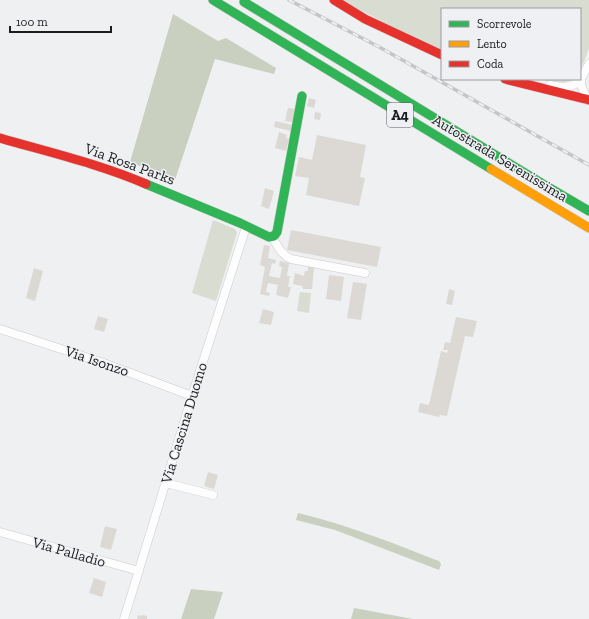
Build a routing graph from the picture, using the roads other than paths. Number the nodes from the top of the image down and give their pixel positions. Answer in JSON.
{"nodes":[{"id":1,"x":213,"y":0,"type":"edge"},
{"id":2,"x":334,"y":0,"type":"edge"},
{"id":3,"x":244,"y":2,"type":"dead end"},
{"id":4,"x":441,"y":55,"type":"edge"},
{"id":5,"x":589,"y":64,"type":"edge"},
{"id":6,"x":581,"y":79,"type":"joint"},
{"id":7,"x":509,"y":80,"type":"edge"},
{"id":8,"x":528,"y":80,"type":"edge"},
{"id":9,"x":580,"y":80,"type":"edge"},
{"id":10,"x":302,"y":96,"type":"dead end"},
{"id":11,"x":588,"y":99,"type":"edge"},
{"id":12,"x":0,"y":138,"type":"edge"},
{"id":13,"x":589,"y":211,"type":"edge"},
{"id":14,"x":246,"y":227,"type":"junction"},
{"id":15,"x":589,"y":228,"type":"edge"},
{"id":16,"x":272,"y":237,"type":"junction"},
{"id":17,"x":365,"y":273,"type":"dead end"},
{"id":18,"x":0,"y":329,"type":"edge"},
{"id":19,"x":192,"y":396,"type":"junction"},
{"id":20,"x":166,"y":483,"type":"junction"},
{"id":21,"x":212,"y":495,"type":"dead end"},
{"id":22,"x":0,"y":532,"type":"edge"},
{"id":23,"x":139,"y":571,"type":"junction"},
{"id":24,"x":124,"y":619,"type":"edge"}],
"edges":[{"from":1,"to":15,"type":"main road","name":"Autostrada Serenissima","number":"A4"},
{"from":2,"to":4,"type":"main road"},
{"from":3,"to":13,"type":"main road","name":"Autostrada Serenissima","number":"A4"},
{"from":5,"to":6,"type":"street"},
{"from":6,"to":11,"type":"street"},
{"from":7,"to":11,"type":"main road"},
{"from":8,"to":9,"type":"street"},
{"from":10,"to":16,"type":"main road"},
{"from":12,"to":14,"type":"main road","name":"Via Rosa Parks"},
{"from":14,"to":16,"type":"main road","name":"Via Rosa Parks"},
{"from":14,"to":19,"type":"street","name":"Via Cascina Duomo"},
{"from":16,"to":17,"type":"street"},
{"from":18,"to":19,"type":"street","name":"Via Isonzo"},
{"from":19,"to":20,"type":"street","name":"Via Cascina Duomo"},
{"from":20,"to":21,"type":"street"},
{"from":20,"to":23,"type":"street","name":"Via Cascina Duomo"},
{"from":22,"to":23,"type":"street","name":"Via Palladio"},
{"from":23,"to":24,"type":"street","name":"Via Cascina Duomo"}]}
